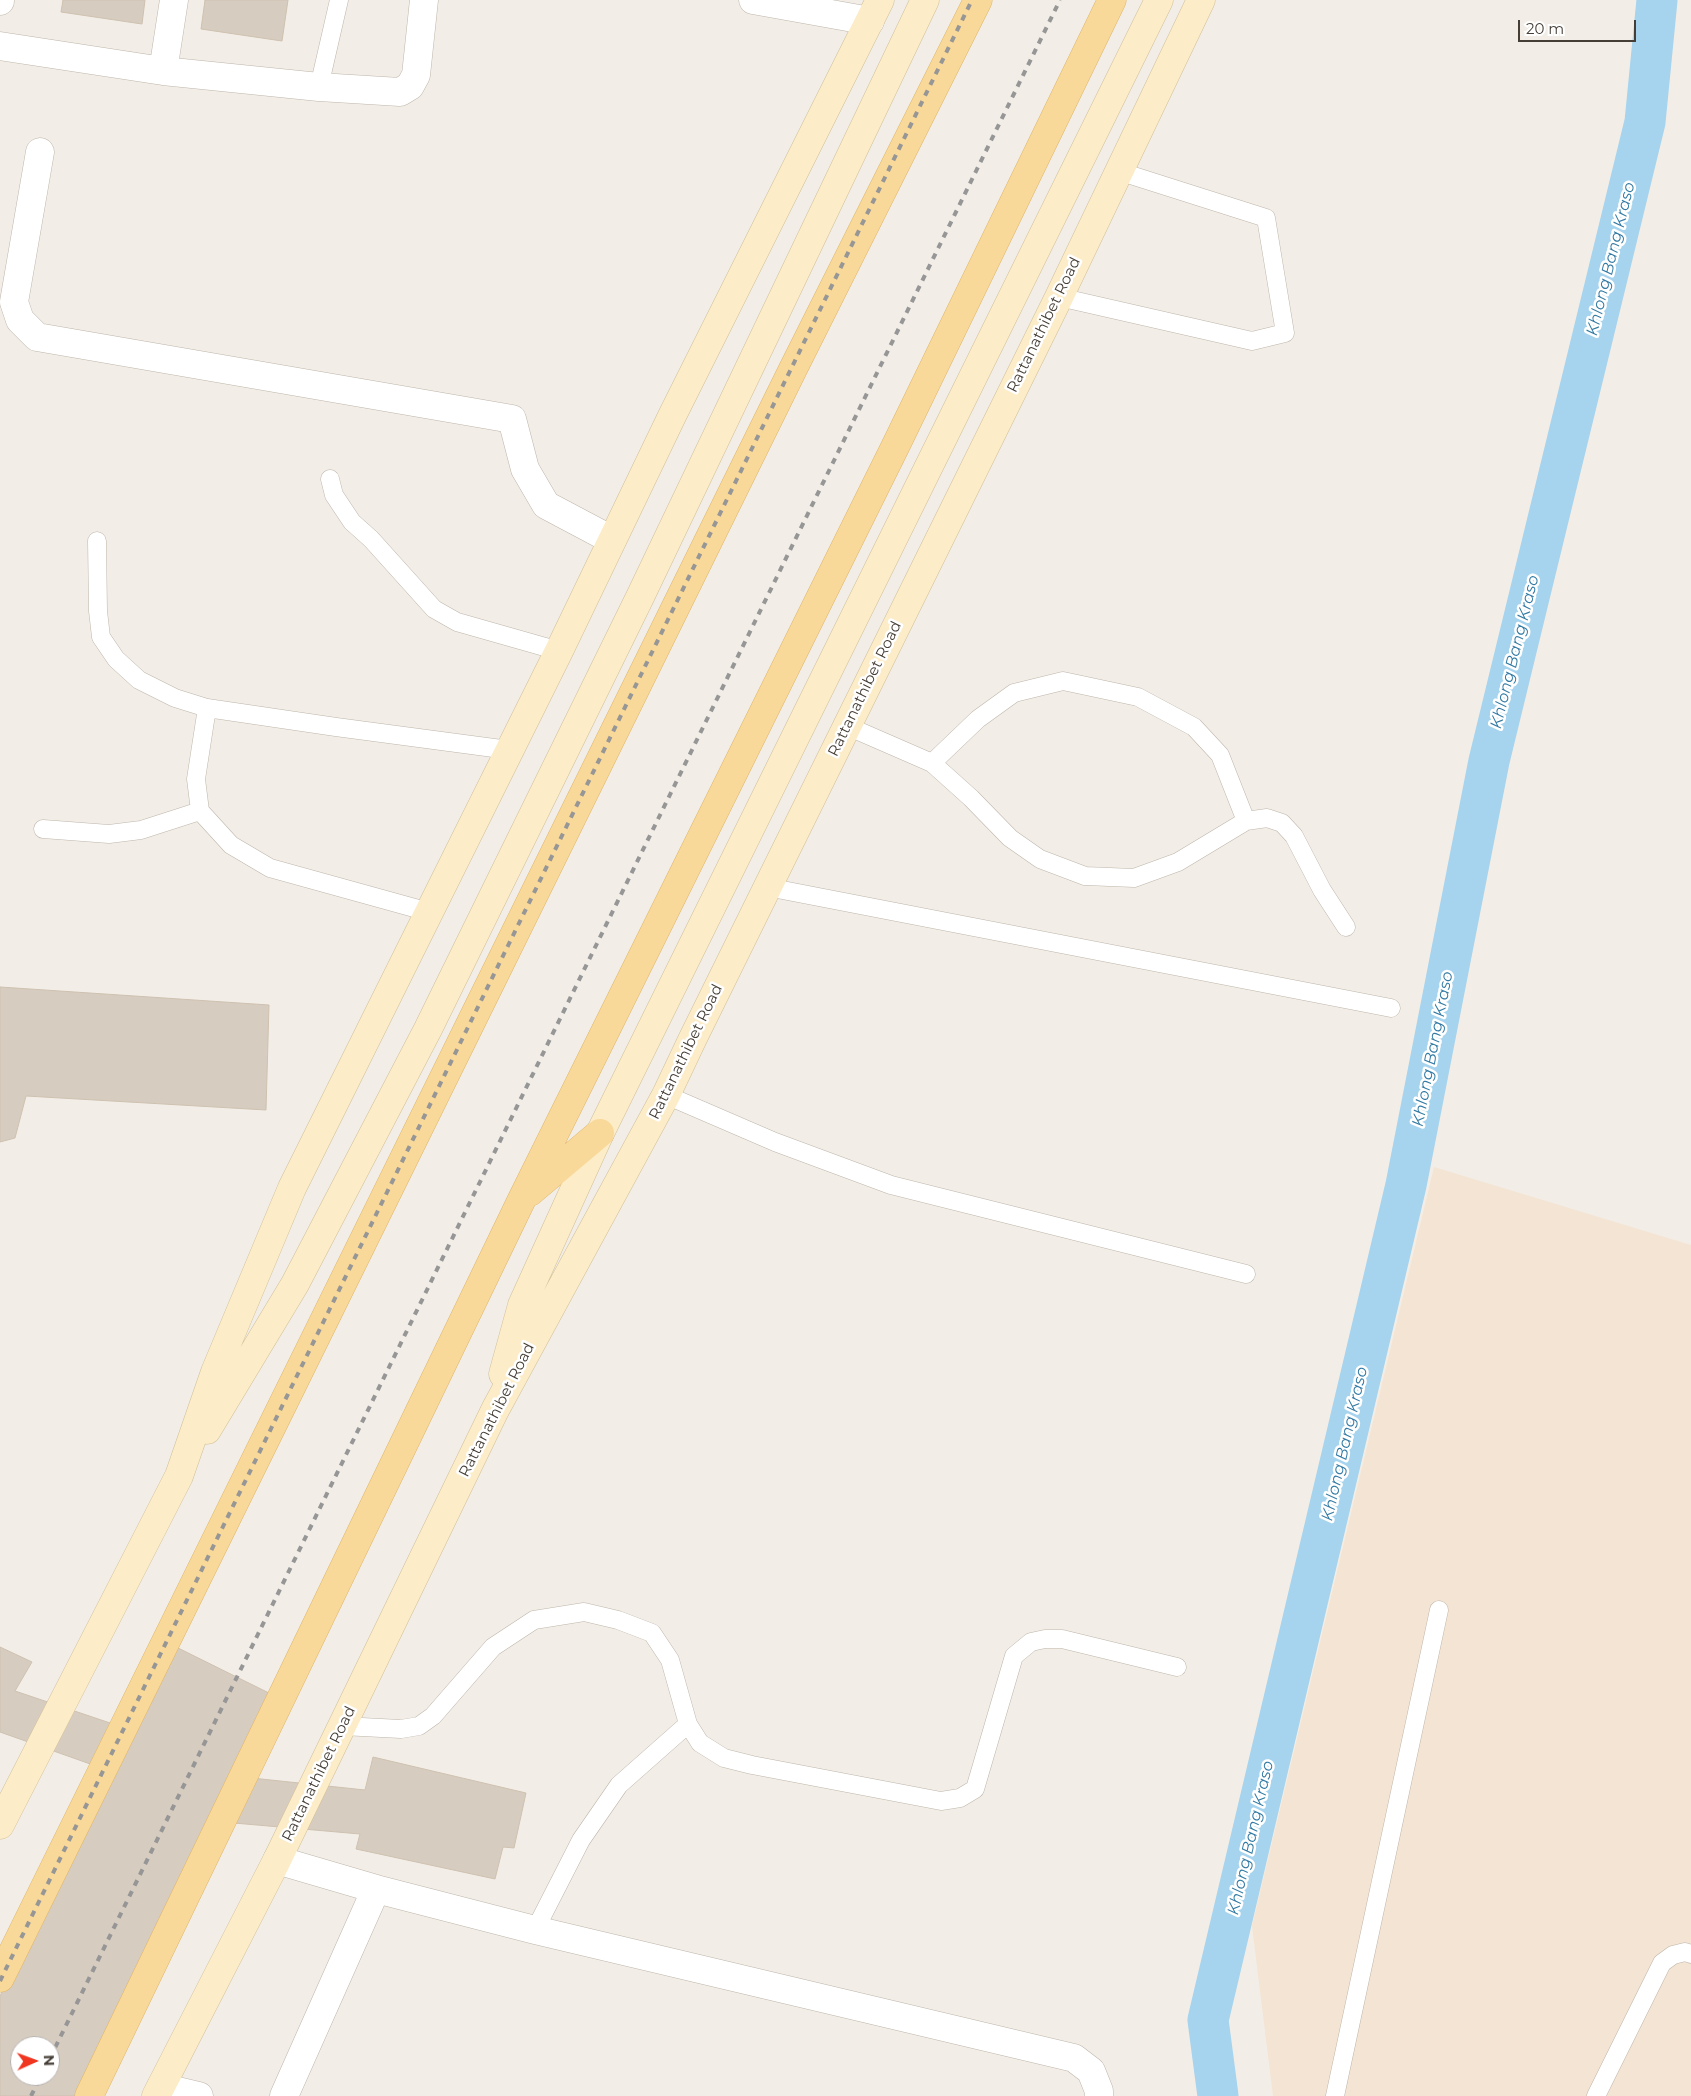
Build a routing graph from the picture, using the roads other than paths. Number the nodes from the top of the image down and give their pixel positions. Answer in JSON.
{"nodes":[{"id":1,"x":174,"y":0,"type":"edge"},
{"id":2,"x":339,"y":0,"type":"edge"},
{"id":3,"x":424,"y":0,"type":"edge"},
{"id":4,"x":753,"y":0,"type":"edge"},
{"id":5,"x":926,"y":0,"type":"edge"},
{"id":6,"x":978,"y":0,"type":"edge"},
{"id":7,"x":1112,"y":0,"type":"edge"},
{"id":8,"x":1159,"y":0,"type":"edge"},
{"id":9,"x":1201,"y":0,"type":"edge"},
{"id":10,"x":875,"y":11,"type":"edge"},
{"id":11,"x":0,"y":46,"type":"edge"},
{"id":12,"x":163,"y":71,"type":"junction"},
{"id":13,"x":319,"y":87,"type":"junction"},
{"id":14,"x":40,"y":152,"type":"dead end"},
{"id":15,"x":1118,"y":171,"type":"junction"},
{"id":16,"x":1059,"y":297,"type":"junction"},
{"id":17,"x":330,"y":479,"type":"dead end"},
{"id":18,"x":612,"y":540,"type":"junction"},
{"id":19,"x":98,"y":541,"type":"dead end"},
{"id":20,"x":559,"y":651,"type":"junction"},
{"id":21,"x":207,"y":708,"type":"junction"},
{"id":22,"x":847,"y":726,"type":"junction"},
{"id":23,"x":509,"y":750,"type":"junction"},
{"id":24,"x":932,"y":763,"type":"junction"},
{"id":25,"x":200,"y":811,"type":"junction"},
{"id":26,"x":1246,"y":821,"type":"junction"},
{"id":27,"x":43,"y":829,"type":"dead end"},
{"id":28,"x":767,"y":887,"type":"junction"},
{"id":29,"x":428,"y":912,"type":"junction"},
{"id":30,"x":1346,"y":927,"type":"dead end"},
{"id":31,"x":1391,"y":1008,"type":"dead end"},
{"id":32,"x":666,"y":1096,"type":"junction"},
{"id":33,"x":603,"y":1126,"type":"junction"},
{"id":34,"x":522,"y":1199,"type":"junction"},
{"id":35,"x":1246,"y":1274,"type":"dead end"},
{"id":36,"x":495,"y":1410,"type":"junction"},
{"id":37,"x":179,"y":1476,"type":"junction"},
{"id":38,"x":1439,"y":1610,"type":"dead end"},
{"id":39,"x":1177,"y":1667,"type":"dead end"},
{"id":40,"x":688,"y":1724,"type":"junction"},
{"id":41,"x":342,"y":1726,"type":"junction"},
{"id":42,"x":0,"y":1825,"type":"edge"},
{"id":43,"x":277,"y":1860,"type":"junction"},
{"id":44,"x":376,"y":1889,"type":"junction"},
{"id":45,"x":535,"y":1930,"type":"junction"},
{"id":46,"x":1691,"y":1954,"type":"edge"},
{"id":47,"x":0,"y":1978,"type":"edge"},
{"id":48,"x":158,"y":2091,"type":"edge"},
{"id":49,"x":89,"y":2096,"type":"edge"},
{"id":50,"x":198,"y":2096,"type":"edge"},
{"id":51,"x":284,"y":2096,"type":"edge"},
{"id":52,"x":1099,"y":2096,"type":"edge"},
{"id":53,"x":1335,"y":2096,"type":"edge"},
{"id":54,"x":1596,"y":2096,"type":"edge"}],
"edges":[{"from":1,"to":12,"type":"street"},
{"from":2,"to":13,"type":"lane"},
{"from":3,"to":13,"type":"street"},
{"from":4,"to":10,"type":"street"},
{"from":5,"to":37,"type":"main road"},
{"from":6,"to":47,"type":"main road"},
{"from":7,"to":34,"type":"main road"},
{"from":8,"to":33,"type":"main road"},
{"from":9,"to":15,"type":"main road","name":"Rattanathibet Road"},
{"from":10,"to":18,"type":"main road"},
{"from":11,"to":12,"type":"street"},
{"from":12,"to":13,"type":"street"},
{"from":14,"to":18,"type":"street"},
{"from":15,"to":16,"type":"main road","name":"Rattanathibet Road"},
{"from":15,"to":16,"type":"lane"},
{"from":16,"to":22,"type":"main road","name":"Rattanathibet Road"},
{"from":17,"to":20,"type":"lane"},
{"from":18,"to":20,"type":"main road"},
{"from":19,"to":21,"type":"lane"},
{"from":20,"to":23,"type":"main road"},
{"from":21,"to":23,"type":"lane"},
{"from":21,"to":25,"type":"lane"},
{"from":22,"to":24,"type":"lane"},
{"from":22,"to":28,"type":"main road","name":"Rattanathibet Road"},
{"from":23,"to":29,"type":"main road"},
{"from":24,"to":26,"type":"lane"},
{"from":24,"to":26,"type":"lane"},
{"from":25,"to":27,"type":"lane"},
{"from":25,"to":29,"type":"lane"},
{"from":26,"to":30,"type":"lane"},
{"from":28,"to":31,"type":"lane"},
{"from":28,"to":32,"type":"main road","name":"Rattanathibet Road"},
{"from":29,"to":37,"type":"main road"},
{"from":32,"to":35,"type":"lane"},
{"from":32,"to":36,"type":"main road","name":"Rattanathibet Road"},
{"from":33,"to":34,"type":"main road"},
{"from":33,"to":36,"type":"main road"},
{"from":34,"to":49,"type":"main road"},
{"from":36,"to":41,"type":"main road","name":"Rattanathibet Road"},
{"from":37,"to":42,"type":"main road"},
{"from":38,"to":53,"type":"lane"},
{"from":39,"to":40,"type":"lane"},
{"from":40,"to":41,"type":"lane"},
{"from":40,"to":45,"type":"lane"},
{"from":41,"to":43,"type":"main road","name":"Rattanathibet Road"},
{"from":43,"to":44,"type":"street"},
{"from":43,"to":48,"type":"main road","name":"Rattanathibet Road"},
{"from":44,"to":45,"type":"street"},
{"from":44,"to":51,"type":"street"},
{"from":45,"to":52,"type":"street"},
{"from":46,"to":54,"type":"lane"},
{"from":48,"to":50,"type":"street"}]}
